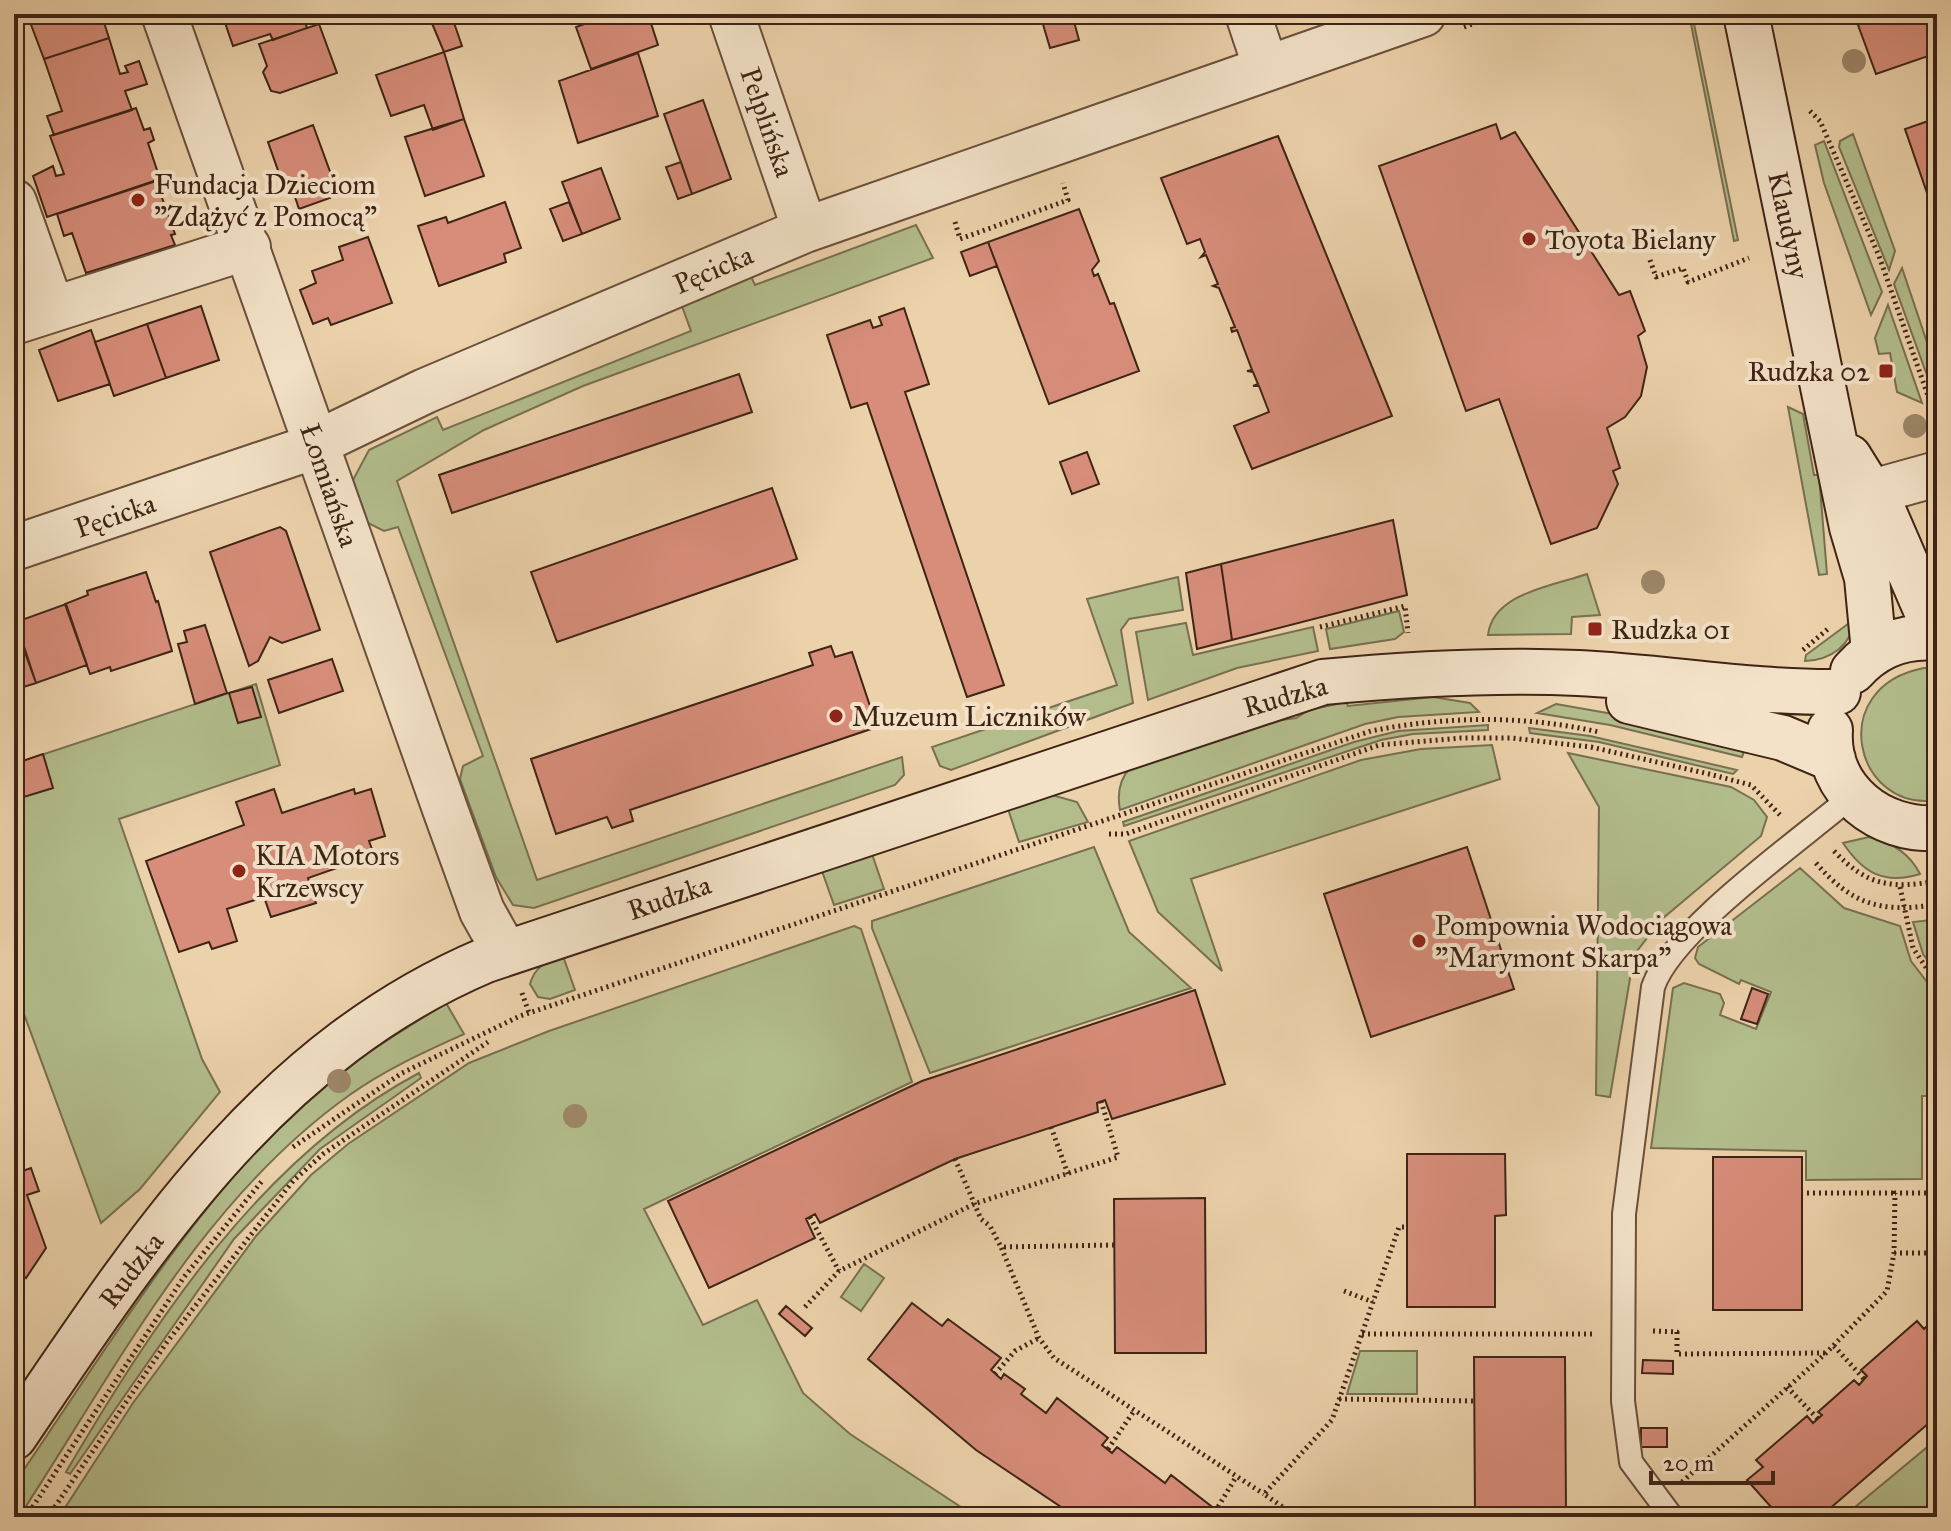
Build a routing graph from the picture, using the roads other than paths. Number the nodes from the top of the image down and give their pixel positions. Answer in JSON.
{"nodes":[{"id":1,"x":164,"y":14,"type":"edge"},
{"id":2,"x":731,"y":14,"type":"edge"},
{"id":3,"x":1248,"y":14,"type":"edge"},
{"id":4,"x":1423,"y":14,"type":"edge"},
{"id":5,"x":1746,"y":14,"type":"edge"},
{"id":6,"x":1266,"y":68,"type":"junction"},
{"id":7,"x":14,"y":202,"type":"edge"},
{"id":8,"x":805,"y":230,"type":"junction"},
{"id":9,"x":248,"y":247,"type":"junction"},
{"id":10,"x":33,"y":316,"type":"edge"},
{"id":11,"x":315,"y":444,"type":"junction"},
{"id":12,"x":1937,"y":474,"type":"edge"},
{"id":13,"x":1859,"y":495,"type":"junction"},
{"id":14,"x":14,"y":548,"type":"edge"},
{"id":15,"x":1937,"y":637,"type":"edge"},
{"id":16,"x":1874,"y":652,"type":"junction"},
{"id":17,"x":1510,"y":674,"type":"junction"},
{"id":18,"x":1838,"y":692,"type":"junction"},
{"id":19,"x":1842,"y":778,"type":"junction"},
{"id":20,"x":1937,"y":828,"type":"edge"},
{"id":21,"x":505,"y":952,"type":"junction"},
{"id":22,"x":14,"y":1437,"type":"edge"},
{"id":23,"x":1666,"y":1510,"type":"edge"}],
"edges":[{"from":1,"to":9,"type":"street","name":"Łomiańska"},
{"from":2,"to":8,"type":"street","name":"Pelplińska"},
{"from":3,"to":6,"type":"street"},
{"from":4,"to":6,"type":"street","name":"Pęcicka"},
{"from":5,"to":13,"type":"street","name":"Klaudyny"},
{"from":6,"to":8,"type":"street","name":"Pęcicka"},
{"from":7,"to":10,"type":"street"},
{"from":8,"to":11,"type":"street","name":"Pęcicka"},
{"from":9,"to":10,"type":"street"},
{"from":9,"to":11,"type":"street","name":"Łomiańska"},
{"from":11,"to":14,"type":"street","name":"Pęcicka"},
{"from":11,"to":21,"type":"street","name":"Łomiańska"},
{"from":12,"to":13,"type":"street"},
{"from":13,"to":15,"type":"street","name":"Klaudyny"},
{"from":13,"to":16,"type":"street","name":"Klaudyny"},
{"from":15,"to":16,"type":"street"},
{"from":16,"to":18,"type":"street"},
{"from":17,"to":18,"type":"street","name":"Rudzka"},
{"from":17,"to":19,"type":"street","name":"Rudzka"},
{"from":17,"to":21,"type":"street","name":"Rudzka"},
{"from":18,"to":19,"type":"street"},
{"from":19,"to":20,"type":"street","name":"Rudzka"},
{"from":19,"to":23,"type":"lane"},
{"from":21,"to":22,"type":"street","name":"Rudzka"}]}
